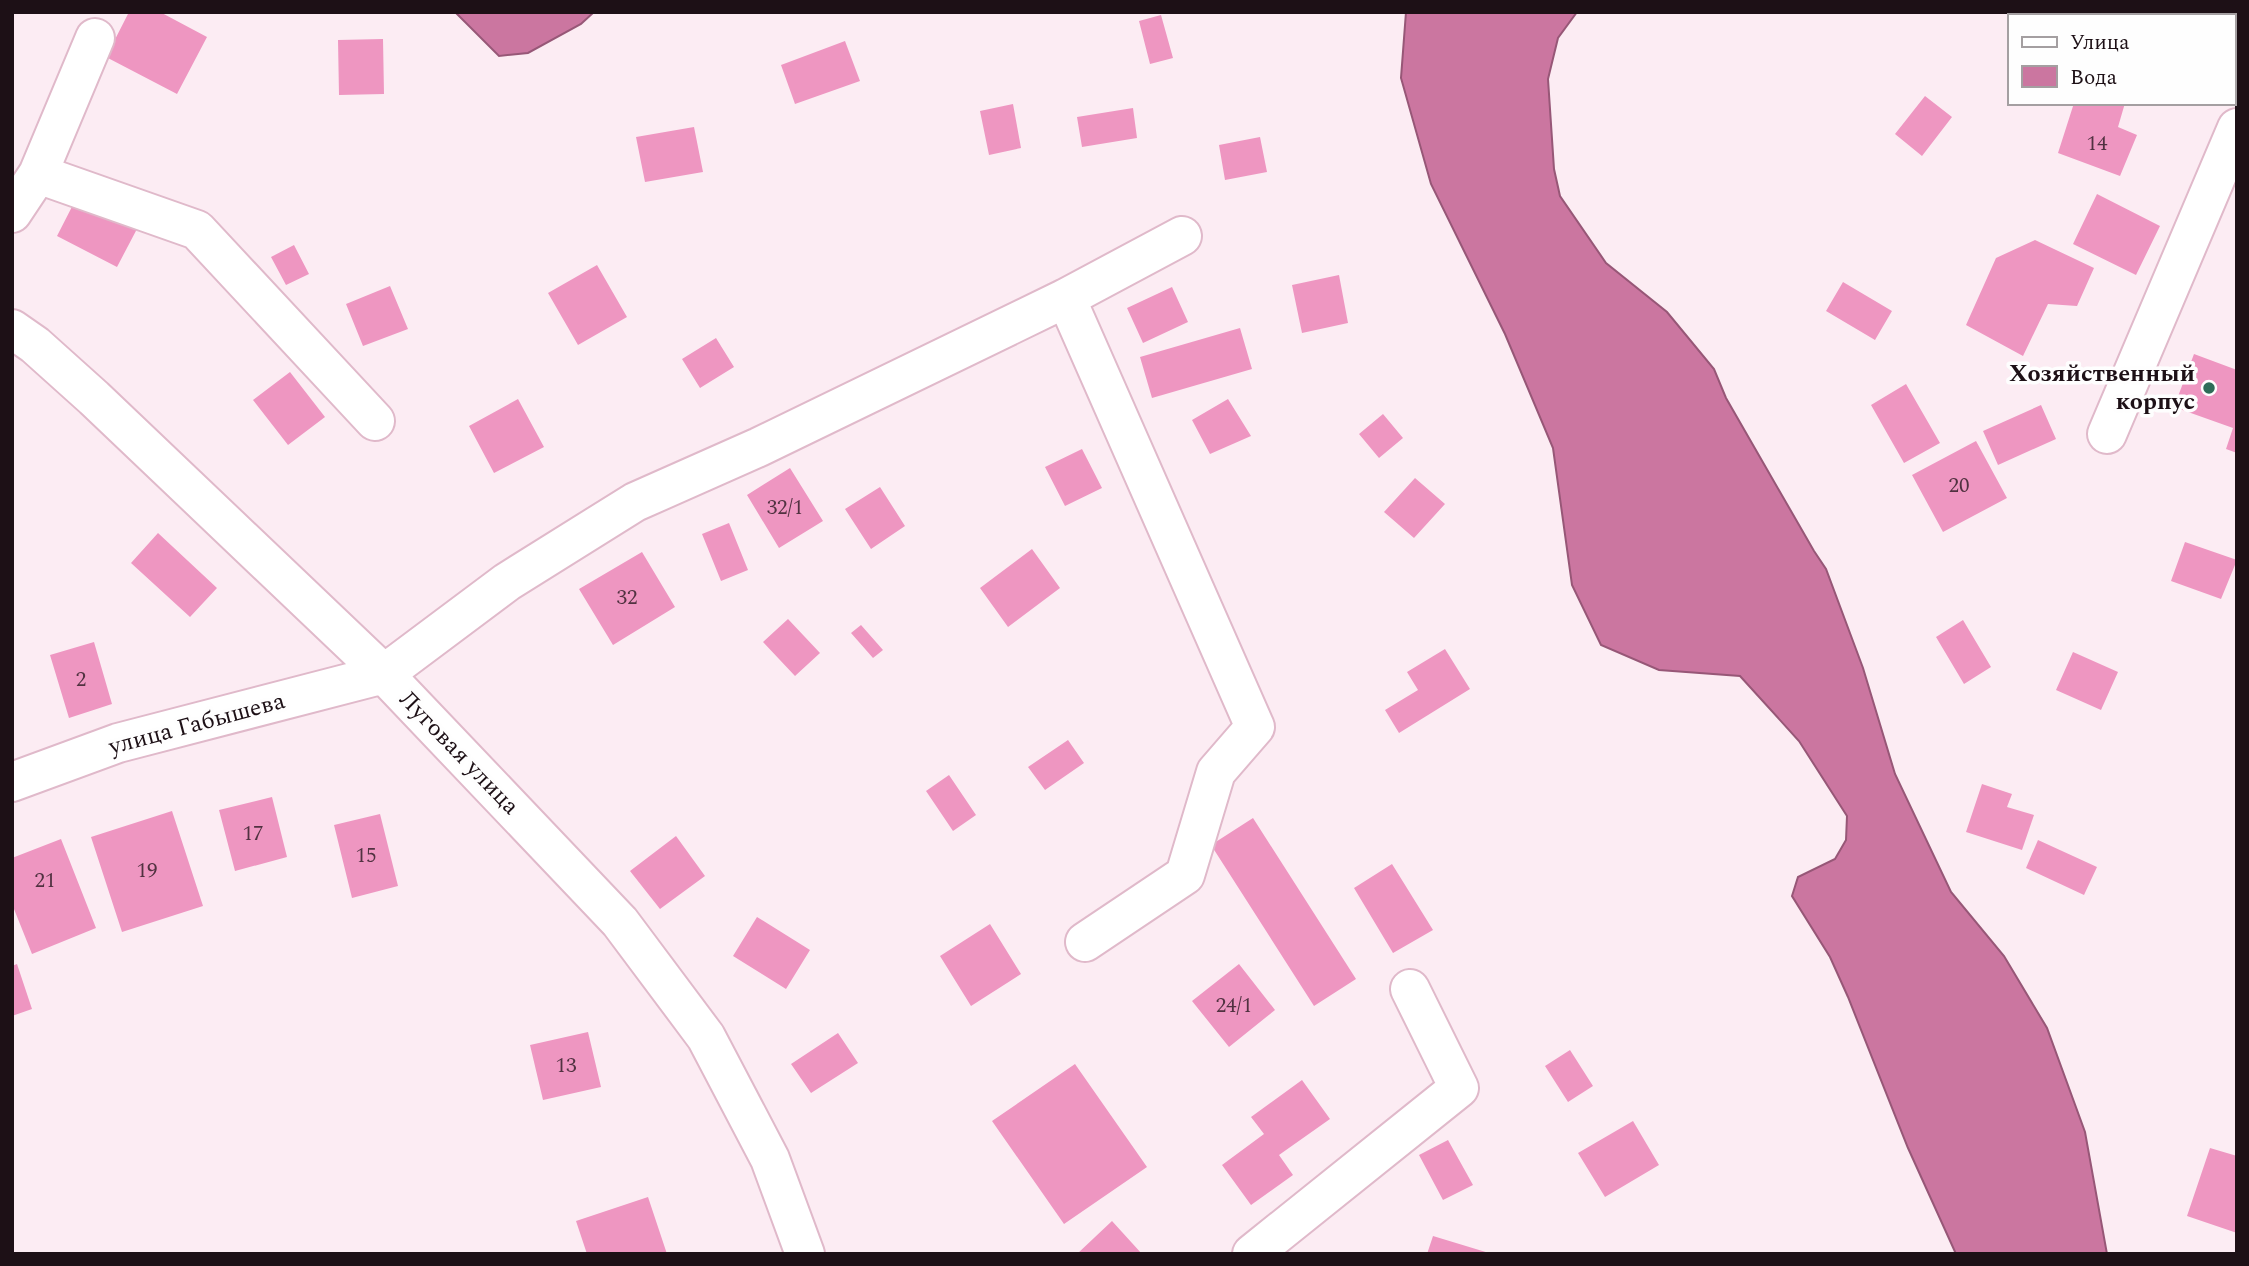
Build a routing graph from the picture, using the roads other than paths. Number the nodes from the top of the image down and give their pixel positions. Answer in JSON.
{"nodes":[{"id":1,"x":94,"y":38,"type":"dead end"},
{"id":2,"x":2237,"y":128,"type":"edge"},
{"id":3,"x":38,"y":174,"type":"junction"},
{"id":4,"x":12,"y":213,"type":"edge"},
{"id":5,"x":1182,"y":236,"type":"dead end"},
{"id":6,"x":1066,"y":298,"type":"junction"},
{"id":7,"x":12,"y":329,"type":"edge"},
{"id":8,"x":375,"y":421,"type":"dead end"},
{"id":9,"x":2108,"y":434,"type":"dead end"},
{"id":10,"x":384,"y":674,"type":"junction"},
{"id":11,"x":12,"y":782,"type":"edge"},
{"id":12,"x":1085,"y":942,"type":"dead end"},
{"id":13,"x":1410,"y":989,"type":"dead end"},
{"id":14,"x":806,"y":1254,"type":"edge"},
{"id":15,"x":1252,"y":1254,"type":"edge"}],
"edges":[{"from":1,"to":3,"type":"street"},
{"from":2,"to":9,"type":"street"},
{"from":3,"to":4,"type":"street"},
{"from":3,"to":8,"type":"street"},
{"from":5,"to":6,"type":"street"},
{"from":6,"to":10,"type":"street"},
{"from":6,"to":12,"type":"street"},
{"from":7,"to":10,"type":"street","name":"Луговая улица"},
{"from":10,"to":11,"type":"street","name":"улица Габышева"},
{"from":10,"to":14,"type":"street","name":"Луговая улица"},
{"from":13,"to":15,"type":"street"}]}
